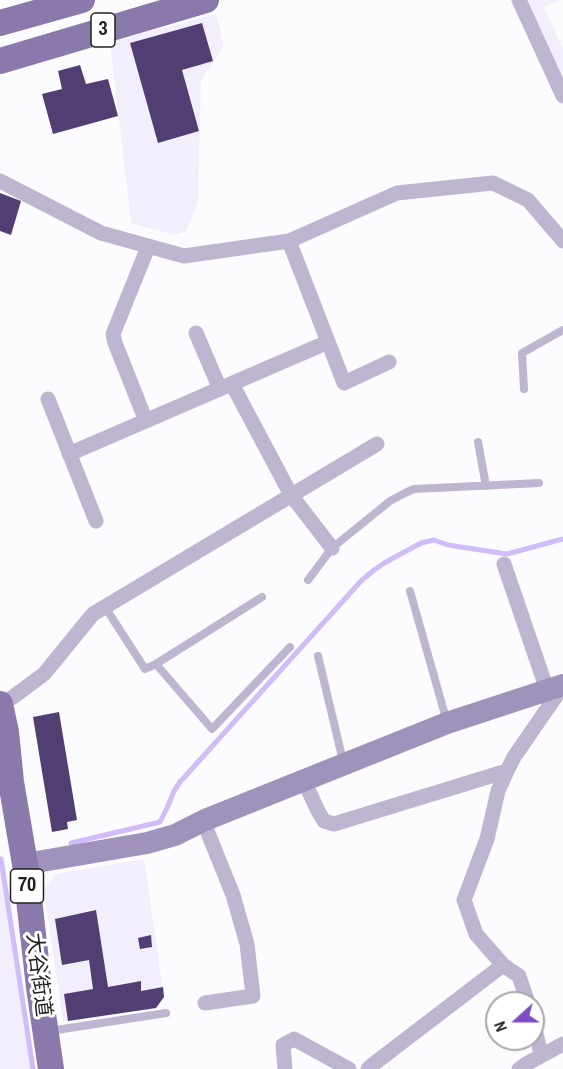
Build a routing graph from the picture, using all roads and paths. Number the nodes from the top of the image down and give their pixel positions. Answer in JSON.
{"nodes":[{"id":1,"x":82,"y":0,"type":"edge"},
{"id":2,"x":153,"y":0,"type":"edge"},
{"id":3,"x":206,"y":0,"type":"edge"},
{"id":4,"x":519,"y":0,"type":"edge"},
{"id":5,"x":0,"y":23,"type":"edge"},
{"id":6,"x":0,"y":44,"type":"edge"},
{"id":7,"x":0,"y":61,"type":"edge"},
{"id":8,"x":563,"y":96,"type":"edge"},
{"id":9,"x":0,"y":181,"type":"edge"},
{"id":10,"x":289,"y":241,"type":"junction"},
{"id":11,"x":563,"y":241,"type":"edge"},
{"id":12,"x":148,"y":247,"type":"junction"},
{"id":13,"x":563,"y":330,"type":"edge"},
{"id":14,"x":196,"y":333,"type":"dead end"},
{"id":15,"x":328,"y":342,"type":"junction"},
{"id":16,"x":389,"y":362,"type":"dead end"},
{"id":17,"x":226,"y":386,"type":"junction"},
{"id":18,"x":524,"y":389,"type":"dead end"},
{"id":19,"x":48,"y":399,"type":"dead end"},
{"id":20,"x":146,"y":421,"type":"junction"},
{"id":21,"x":477,"y":442,"type":"dead end"},
{"id":22,"x":377,"y":444,"type":"dead end"},
{"id":23,"x":69,"y":454,"type":"junction"},
{"id":24,"x":539,"y":483,"type":"dead end"},
{"id":25,"x":486,"y":486,"type":"junction"},
{"id":26,"x":291,"y":495,"type":"junction"},
{"id":27,"x":96,"y":521,"type":"dead end"},
{"id":28,"x":332,"y":548,"type":"junction"},
{"id":29,"x":504,"y":564,"type":"dead end"},
{"id":30,"x":308,"y":580,"type":"dead end"},
{"id":31,"x":410,"y":591,"type":"dead end"},
{"id":32,"x":262,"y":597,"type":"dead end"},
{"id":33,"x":105,"y":607,"type":"junction"},
{"id":34,"x":291,"y":647,"type":"dead end"},
{"id":35,"x":318,"y":656,"type":"dead end"},
{"id":36,"x":156,"y":664,"type":"junction"},
{"id":37,"x":558,"y":687,"type":"edge"},
{"id":38,"x":0,"y":704,"type":"edge"},
{"id":39,"x":447,"y":723,"type":"junction"},
{"id":40,"x":344,"y":765,"type":"junction"},
{"id":41,"x":507,"y":771,"type":"junction"},
{"id":42,"x":304,"y":781,"type":"junction"},
{"id":43,"x":205,"y":820,"type":"junction"},
{"id":44,"x":25,"y":864,"type":"junction"},
{"id":45,"x":503,"y":965,"type":"junction"},
{"id":46,"x":524,"y":991,"type":"edge"},
{"id":47,"x":205,"y":1003,"type":"dead end"},
{"id":48,"x":166,"y":1014,"type":"dead end"},
{"id":49,"x":45,"y":1031,"type":"junction"},
{"id":50,"x":563,"y":1044,"type":"edge"},
{"id":51,"x":541,"y":1051,"type":"edge"},
{"id":52,"x":542,"y":1054,"type":"junction"},
{"id":53,"x":51,"y":1069,"type":"edge"},
{"id":54,"x":285,"y":1069,"type":"edge"},
{"id":55,"x":350,"y":1069,"type":"edge"},
{"id":56,"x":368,"y":1069,"type":"edge"},
{"id":57,"x":519,"y":1069,"type":"edge"}],
"edges":[{"from":1,"to":5,"type":"main road","number":"3"},
{"from":2,"to":6,"type":"main road","number":"3"},
{"from":3,"to":7,"type":"main road","number":"3"},
{"from":4,"to":8,"type":"street"},
{"from":9,"to":12,"type":"street"},
{"from":10,"to":11,"type":"street"},
{"from":10,"to":12,"type":"street"},
{"from":10,"to":15,"type":"street"},
{"from":12,"to":20,"type":"street"},
{"from":13,"to":18,"type":"lane"},
{"from":14,"to":17,"type":"street"},
{"from":15,"to":16,"type":"street"},
{"from":15,"to":17,"type":"street"},
{"from":17,"to":20,"type":"street"},
{"from":17,"to":26,"type":"street"},
{"from":19,"to":23,"type":"street"},
{"from":20,"to":23,"type":"street"},
{"from":21,"to":25,"type":"lane"},
{"from":22,"to":26,"type":"street"},
{"from":23,"to":27,"type":"street"},
{"from":24,"to":25,"type":"lane"},
{"from":25,"to":28,"type":"lane"},
{"from":26,"to":28,"type":"street"},
{"from":26,"to":33,"type":"street"},
{"from":28,"to":30,"type":"lane"},
{"from":29,"to":37,"type":"street"},
{"from":31,"to":39,"type":"lane"},
{"from":32,"to":36,"type":"lane"},
{"from":33,"to":36,"type":"lane"},
{"from":33,"to":38,"type":"street"},
{"from":34,"to":36,"type":"lane"},
{"from":35,"to":40,"type":"lane"},
{"from":37,"to":39,"type":"street"},
{"from":37,"to":41,"type":"street"},
{"from":38,"to":44,"type":"main road","name":"大谷街道","number":"70"},
{"from":39,"to":40,"type":"street"},
{"from":40,"to":42,"type":"street"},
{"from":41,"to":42,"type":"street"},
{"from":41,"to":45,"type":"street"},
{"from":42,"to":43,"type":"street"},
{"from":43,"to":44,"type":"street"},
{"from":43,"to":47,"type":"street"},
{"from":44,"to":49,"type":"main road","name":"大谷街道","number":"70"},
{"from":45,"to":46,"type":"street"},
{"from":45,"to":56,"type":"street"},
{"from":48,"to":49,"type":"lane"},
{"from":49,"to":53,"type":"main road","name":"大谷街道","number":"70"},
{"from":50,"to":52,"type":"street"},
{"from":51,"to":52,"type":"street"},
{"from":52,"to":57,"type":"street"},
{"from":54,"to":55,"type":"street"}]}
